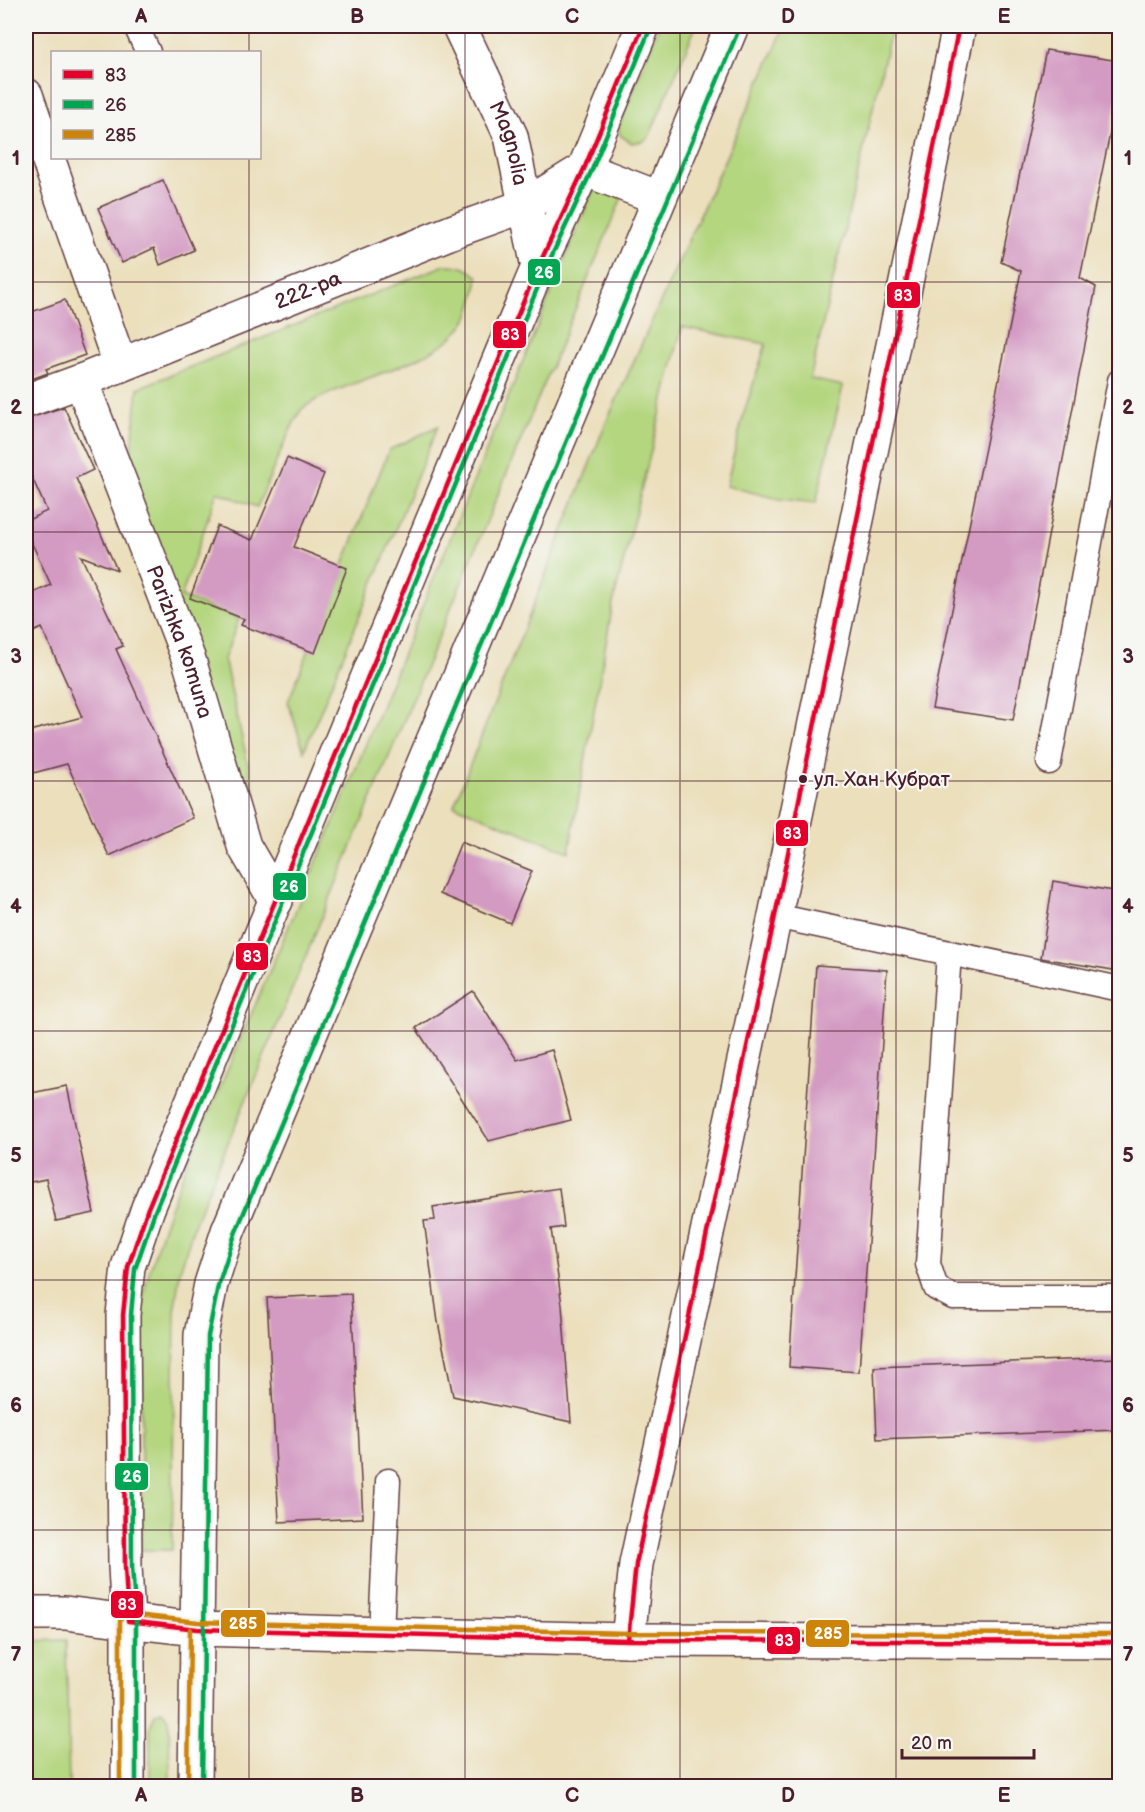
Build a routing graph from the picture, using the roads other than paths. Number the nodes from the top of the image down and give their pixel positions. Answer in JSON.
{"nodes":[{"id":1,"x":136,"y":26,"type":"edge"},
{"id":2,"x":459,"y":26,"type":"edge"},
{"id":3,"x":643,"y":26,"type":"edge"},
{"id":4,"x":732,"y":26,"type":"edge"},
{"id":5,"x":959,"y":26,"type":"edge"},
{"id":6,"x":148,"y":51,"type":"edge"},
{"id":7,"x":26,"y":95,"type":"edge"},
{"id":8,"x":584,"y":169,"type":"junction"},
{"id":9,"x":659,"y":198,"type":"junction"},
{"id":10,"x":524,"y":206,"type":"junction"},
{"id":11,"x":538,"y":267,"type":"junction"},
{"id":12,"x":120,"y":365,"type":"junction"},
{"id":13,"x":81,"y":381,"type":"junction"},
{"id":14,"x":1119,"y":381,"type":"edge"},
{"id":15,"x":26,"y":401,"type":"edge"},
{"id":16,"x":1049,"y":762,"type":"dead end"},
{"id":17,"x":276,"y":901,"type":"junction"},
{"id":18,"x":775,"y":916,"type":"junction"},
{"id":19,"x":949,"y":953,"type":"junction"},
{"id":20,"x":1119,"y":988,"type":"edge"},
{"id":21,"x":1119,"y":1297,"type":"edge"},
{"id":22,"x":388,"y":1481,"type":"dead end"},
{"id":23,"x":26,"y":1613,"type":"edge"},
{"id":24,"x":128,"y":1621,"type":"junction"},
{"id":25,"x":197,"y":1629,"type":"junction"},
{"id":26,"x":381,"y":1634,"type":"junction"},
{"id":27,"x":628,"y":1640,"type":"junction"},
{"id":28,"x":1119,"y":1642,"type":"edge"},
{"id":29,"x":128,"y":1786,"type":"edge"},
{"id":30,"x":195,"y":1786,"type":"edge"}],
"edges":[{"from":1,"to":6,"type":"lane"},
{"from":2,"to":10,"type":"street","name":"Magnolia"},
{"from":3,"to":8,"type":"street"},
{"from":4,"to":9,"type":"street"},
{"from":5,"to":18,"type":"street"},
{"from":7,"to":12,"type":"street"},
{"from":8,"to":9,"type":"street"},
{"from":8,"to":10,"type":"street","name":"222-ра"},
{"from":8,"to":11,"type":"street"},
{"from":9,"to":25,"type":"street"},
{"from":10,"to":11,"type":"street","name":"Magnolia"},
{"from":10,"to":12,"type":"street","name":"222-ра"},
{"from":11,"to":17,"type":"street"},
{"from":12,"to":13,"type":"street","name":"222-ра"},
{"from":13,"to":15,"type":"street","name":"222-ра"},
{"from":13,"to":17,"type":"street","name":"Parizhka komuna"},
{"from":14,"to":16,"type":"lane"},
{"from":17,"to":24,"type":"street"},
{"from":18,"to":19,"type":"lane"},
{"from":18,"to":27,"type":"street"},
{"from":19,"to":20,"type":"lane"},
{"from":19,"to":21,"type":"lane"},
{"from":22,"to":26,"type":"lane"},
{"from":23,"to":24,"type":"street"},
{"from":24,"to":25,"type":"street"},
{"from":24,"to":29,"type":"street"},
{"from":25,"to":26,"type":"street"},
{"from":25,"to":30,"type":"street"},
{"from":26,"to":27,"type":"street"},
{"from":27,"to":28,"type":"street"}]}
